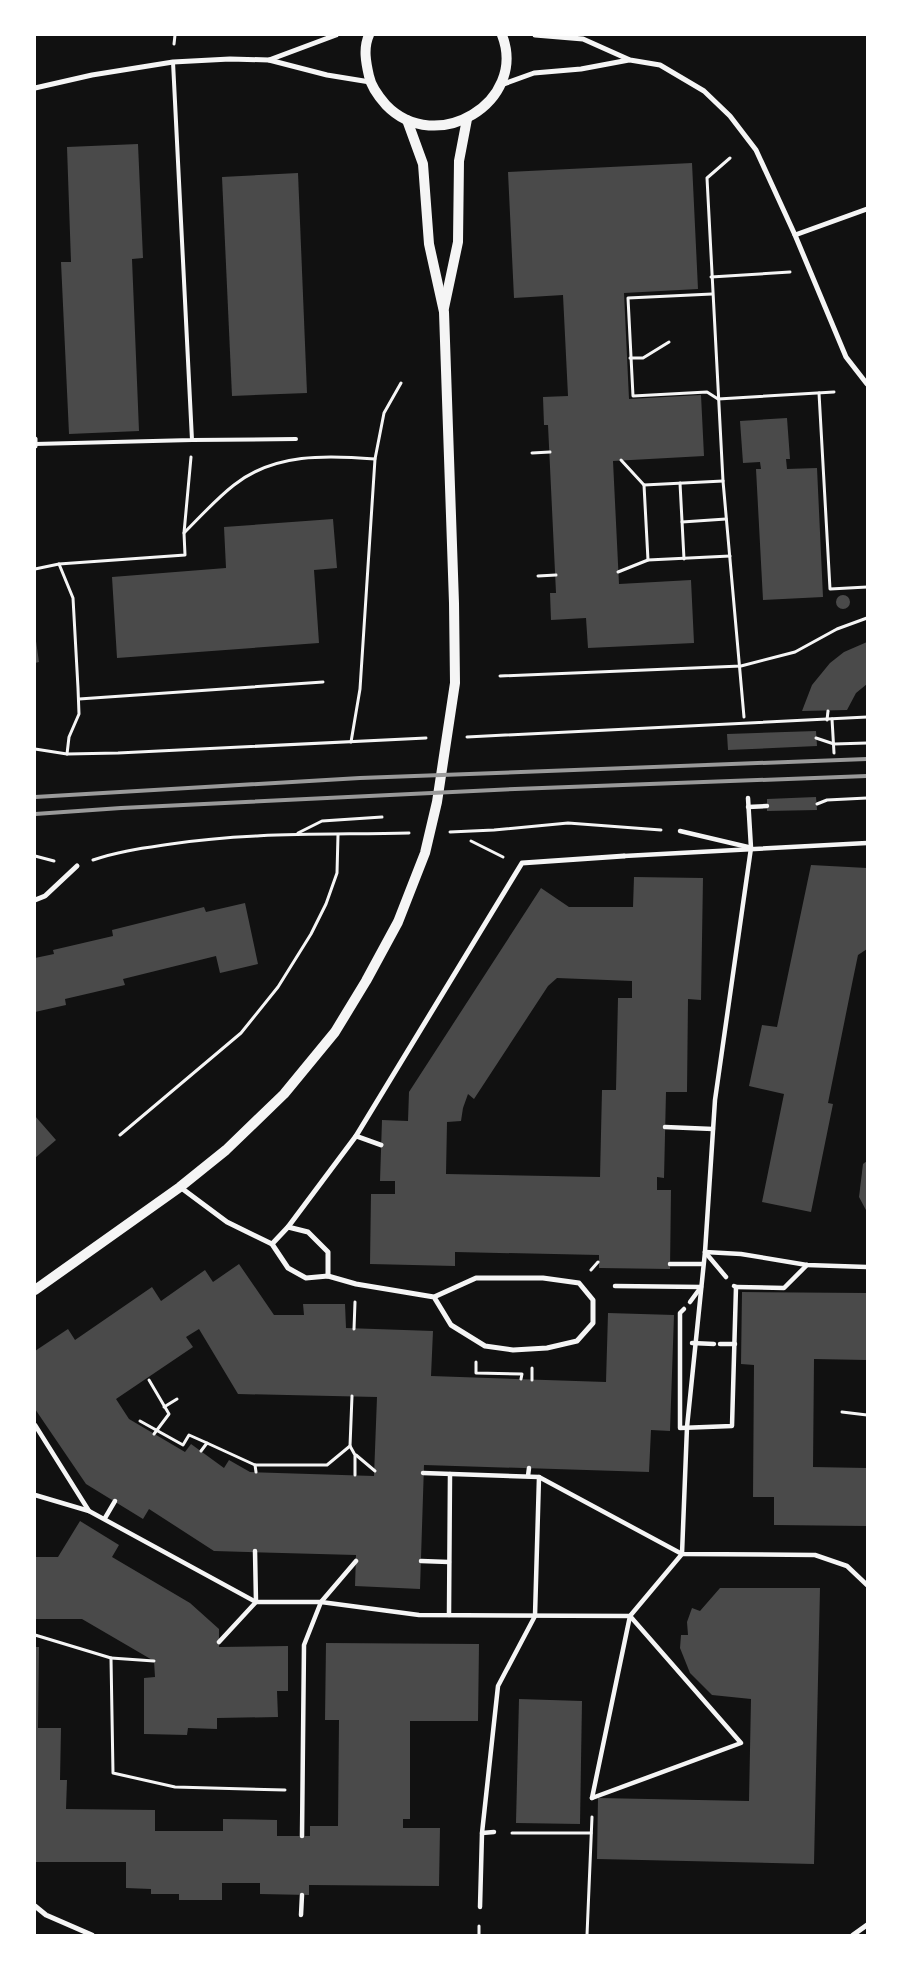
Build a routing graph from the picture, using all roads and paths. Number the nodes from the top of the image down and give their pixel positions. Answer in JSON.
{"nodes":[{"id":1,"x":336,"y":35,"type":"edge"},
{"id":2,"x":369,"y":35,"type":"edge"},
{"id":3,"x":502,"y":35,"type":"edge"},
{"id":4,"x":535,"y":35,"type":"edge"},
{"id":5,"x":268,"y":60,"type":"junction"},
{"id":6,"x":630,"y":60,"type":"junction"},
{"id":7,"x":173,"y":62,"type":"junction"},
{"id":8,"x":370,"y":82,"type":"junction"},
{"id":9,"x":500,"y":85,"type":"junction"},
{"id":10,"x":35,"y":88,"type":"edge"},
{"id":11,"x":467,"y":119,"type":"junction"},
{"id":12,"x":407,"y":120,"type":"junction"},
{"id":13,"x":730,"y":158,"type":"dead end"},
{"id":14,"x":867,"y":209,"type":"edge"},
{"id":15,"x":795,"y":234,"type":"junction"},
{"id":16,"x":808,"y":270,"type":"junction"},
{"id":17,"x":711,"y":277,"type":"junction"},
{"id":18,"x":712,"y":294,"type":"junction"},
{"id":19,"x":444,"y":312,"type":"junction"},
{"id":20,"x":669,"y":342,"type":"dead end"},
{"id":21,"x":630,"y":358,"type":"junction"},
{"id":22,"x":401,"y":383,"type":"dead end"},
{"id":23,"x":867,"y":384,"type":"edge"},
{"id":24,"x":834,"y":392,"type":"dead end"},
{"id":25,"x":819,"y":393,"type":"junction"},
{"id":26,"x":718,"y":399,"type":"junction"},
{"id":27,"x":296,"y":439,"type":"dead end"},
{"id":28,"x":35,"y":440,"type":"edge"},
{"id":29,"x":192,"y":440,"type":"junction"},
{"id":30,"x":35,"y":445,"type":"edge"},
{"id":31,"x":550,"y":452,"type":"dead end"},
{"id":32,"x":532,"y":453,"type":"dead end"},
{"id":33,"x":375,"y":459,"type":"junction"},
{"id":34,"x":621,"y":460,"type":"dead end"},
{"id":35,"x":723,"y":481,"type":"junction"},
{"id":36,"x":680,"y":483,"type":"junction"},
{"id":37,"x":644,"y":485,"type":"junction"},
{"id":38,"x":726,"y":519,"type":"junction"},
{"id":39,"x":682,"y":522,"type":"junction"},
{"id":40,"x":184,"y":533,"type":"junction"},
{"id":41,"x":730,"y":556,"type":"junction"},
{"id":42,"x":684,"y":559,"type":"junction"},
{"id":43,"x":648,"y":560,"type":"junction"},
{"id":44,"x":58,"y":564,"type":"junction"},
{"id":45,"x":35,"y":569,"type":"edge"},
{"id":46,"x":618,"y":572,"type":"dead end"},
{"id":47,"x":556,"y":575,"type":"dead end"},
{"id":48,"x":538,"y":576,"type":"dead end"},
{"id":49,"x":867,"y":587,"type":"edge"},
{"id":50,"x":867,"y":618,"type":"edge"},
{"id":51,"x":741,"y":666,"type":"junction"},
{"id":52,"x":500,"y":676,"type":"dead end"},
{"id":53,"x":323,"y":682,"type":"dead end"},
{"id":54,"x":79,"y":699,"type":"junction"},
{"id":55,"x":828,"y":711,"type":"dead end"},
{"id":56,"x":744,"y":717,"type":"dead end"},
{"id":57,"x":867,"y":717,"type":"edge"},
{"id":58,"x":832,"y":719,"type":"junction"},
{"id":59,"x":827,"y":720,"type":"junction"},
{"id":60,"x":509,"y":735,"type":"dead end"},
{"id":61,"x":816,"y":738,"type":"dead end"},
{"id":62,"x":376,"y":741,"type":"dead end"},
{"id":63,"x":351,"y":742,"type":"junction"},
{"id":64,"x":867,"y":743,"type":"edge"},
{"id":65,"x":834,"y":744,"type":"junction"},
{"id":66,"x":35,"y":749,"type":"edge"},
{"id":67,"x":834,"y":753,"type":"dead end"},
{"id":68,"x":67,"y":754,"type":"junction"},
{"id":69,"x":748,"y":798,"type":"dead end"},
{"id":70,"x":867,"y":798,"type":"edge"},
{"id":71,"x":817,"y":804,"type":"dead end"},
{"id":72,"x":766,"y":806,"type":"dead end"},
{"id":73,"x":748,"y":807,"type":"junction"},
{"id":74,"x":382,"y":816,"type":"dead end"},
{"id":75,"x":494,"y":830,"type":"dead end"},
{"id":76,"x":680,"y":831,"type":"joint"},
{"id":77,"x":298,"y":833,"type":"junction"},
{"id":78,"x":356,"y":834,"type":"dead end"},
{"id":79,"x":338,"y":835,"type":"junction"},
{"id":80,"x":470,"y":841,"type":"dead end"},
{"id":81,"x":867,"y":844,"type":"edge"},
{"id":82,"x":751,"y":848,"type":"junction"},
{"id":83,"x":35,"y":856,"type":"edge"},
{"id":84,"x":624,"y":856,"type":"joint"},
{"id":85,"x":507,"y":860,"type":"dead end"},
{"id":86,"x":77,"y":866,"type":"junction"},
{"id":87,"x":35,"y":900,"type":"edge"},
{"id":88,"x":665,"y":1127,"type":"dead end"},
{"id":89,"x":713,"y":1129,"type":"junction"},
{"id":90,"x":120,"y":1135,"type":"dead end"},
{"id":91,"x":356,"y":1136,"type":"junction"},
{"id":92,"x":381,"y":1145,"type":"dead end"},
{"id":93,"x":180,"y":1186,"type":"junction"},
{"id":94,"x":288,"y":1227,"type":"junction"},
{"id":95,"x":272,"y":1244,"type":"junction"},
{"id":96,"x":705,"y":1252,"type":"junction"},
{"id":97,"x":670,"y":1264,"type":"dead end"},
{"id":98,"x":703,"y":1264,"type":"junction"},
{"id":99,"x":807,"y":1265,"type":"junction"},
{"id":100,"x":867,"y":1267,"type":"edge"},
{"id":101,"x":328,"y":1276,"type":"junction"},
{"id":102,"x":726,"y":1277,"type":"dead end"},
{"id":103,"x":356,"y":1284,"type":"junction"},
{"id":104,"x":615,"y":1286,"type":"dead end"},
{"id":105,"x":701,"y":1287,"type":"junction"},
{"id":106,"x":35,"y":1290,"type":"edge"},
{"id":107,"x":434,"y":1297,"type":"junction"},
{"id":108,"x":690,"y":1302,"type":"dead end"},
{"id":109,"x":684,"y":1309,"type":"dead end"},
{"id":110,"x":354,"y":1329,"type":"dead end"},
{"id":111,"x":680,"y":1343,"type":"junction"},
{"id":112,"x":686,"y":1343,"type":"dead end"},
{"id":113,"x":694,"y":1343,"type":"junction"},
{"id":114,"x":714,"y":1344,"type":"dead end"},
{"id":115,"x":720,"y":1344,"type":"dead end"},
{"id":116,"x":735,"y":1344,"type":"junction"},
{"id":117,"x":532,"y":1369,"type":"dead end"},
{"id":118,"x":482,"y":1373,"type":"dead end"},
{"id":119,"x":522,"y":1379,"type":"dead end"},
{"id":120,"x":149,"y":1380,"type":"dead end"},
{"id":121,"x":532,"y":1380,"type":"dead end"},
{"id":122,"x":352,"y":1396,"type":"dead end"},
{"id":123,"x":177,"y":1398,"type":"dead end"},
{"id":124,"x":164,"y":1407,"type":"junction"},
{"id":125,"x":842,"y":1412,"type":"dead end"},
{"id":126,"x":867,"y":1415,"type":"edge"},
{"id":127,"x":140,"y":1421,"type":"dead end"},
{"id":128,"x":35,"y":1425,"type":"edge"},
{"id":129,"x":687,"y":1427,"type":"junction"},
{"id":130,"x":155,"y":1432,"type":"junction"},
{"id":131,"x":207,"y":1443,"type":"junction"},
{"id":132,"x":350,"y":1446,"type":"junction"},
{"id":133,"x":202,"y":1451,"type":"dead end"},
{"id":134,"x":355,"y":1454,"type":"junction"},
{"id":135,"x":255,"y":1465,"type":"junction"},
{"id":136,"x":529,"y":1468,"type":"dead end"},
{"id":137,"x":375,"y":1471,"type":"dead end"},
{"id":138,"x":256,"y":1472,"type":"dead end"},
{"id":139,"x":423,"y":1473,"type":"dead end"},
{"id":140,"x":450,"y":1474,"type":"junction"},
{"id":141,"x":355,"y":1475,"type":"dead end"},
{"id":142,"x":528,"y":1476,"type":"junction"},
{"id":143,"x":540,"y":1477,"type":"junction"},
{"id":144,"x":35,"y":1496,"type":"edge"},
{"id":145,"x":114,"y":1501,"type":"dead end"},
{"id":146,"x":89,"y":1511,"type":"junction"},
{"id":147,"x":104,"y":1518,"type":"junction"},
{"id":148,"x":255,"y":1551,"type":"dead end"},
{"id":149,"x":682,"y":1554,"type":"junction"},
{"id":150,"x":356,"y":1561,"type":"dead end"},
{"id":151,"x":421,"y":1561,"type":"dead end"},
{"id":152,"x":449,"y":1562,"type":"junction"},
{"id":153,"x":867,"y":1585,"type":"edge"},
{"id":154,"x":256,"y":1602,"type":"junction"},
{"id":155,"x":321,"y":1602,"type":"junction"},
{"id":156,"x":449,"y":1615,"type":"junction"},
{"id":157,"x":535,"y":1616,"type":"junction"},
{"id":158,"x":630,"y":1616,"type":"junction"},
{"id":159,"x":35,"y":1635,"type":"edge"},
{"id":160,"x":219,"y":1642,"type":"dead end"},
{"id":161,"x":110,"y":1658,"type":"junction"},
{"id":162,"x":154,"y":1661,"type":"dead end"},
{"id":163,"x":303,"y":1791,"type":"junction"},
{"id":164,"x":592,"y":1798,"type":"junction"},
{"id":165,"x":494,"y":1832,"type":"joint"},
{"id":166,"x":482,"y":1833,"type":"junction"},
{"id":167,"x":591,"y":1833,"type":"junction"},
{"id":168,"x":302,"y":1836,"type":"dead end"},
{"id":169,"x":302,"y":1895,"type":"dead end"},
{"id":170,"x":35,"y":1906,"type":"edge"},
{"id":171,"x":480,"y":1907,"type":"dead end"},
{"id":172,"x":302,"y":1915,"type":"dead end"},
{"id":173,"x":867,"y":1925,"type":"edge"},
{"id":174,"x":82,"y":1933,"type":"edge"},
{"id":175,"x":92,"y":1935,"type":"edge"},
{"id":176,"x":587,"y":1935,"type":"edge"},
{"id":177,"x":853,"y":1935,"type":"edge"}],
"edges":[{"from":1,"to":5,"type":"street"},
{"from":2,"to":8,"type":"main road"},
{"from":3,"to":9,"type":"main road"},
{"from":4,"to":6,"type":"street"},
{"from":5,"to":7,"type":"street"},
{"from":5,"to":8,"type":"street"},
{"from":6,"to":9,"type":"street"},
{"from":6,"to":15,"type":"street"},
{"from":7,"to":10,"type":"street"},
{"from":7,"to":29,"type":"lane"},
{"from":8,"to":12,"type":"main road"},
{"from":9,"to":11,"type":"main road"},
{"from":11,"to":12,"type":"main road"},
{"from":11,"to":19,"type":"main road"},
{"from":12,"to":19,"type":"main road"},
{"from":13,"to":17,"type":"path"},
{"from":14,"to":15,"type":"street"},
{"from":15,"to":16,"type":"street"},
{"from":16,"to":17,"type":"path"},
{"from":16,"to":23,"type":"street"},
{"from":17,"to":18,"type":"path"},
{"from":18,"to":21,"type":"path"},
{"from":18,"to":26,"type":"path"},
{"from":19,"to":93,"type":"main road"},
{"from":20,"to":21,"type":"path"},
{"from":21,"to":26,"type":"path"},
{"from":22,"to":33,"type":"path"},
{"from":24,"to":25,"type":"path"},
{"from":25,"to":26,"type":"path"},
{"from":25,"to":49,"type":"path"},
{"from":26,"to":35,"type":"path"},
{"from":27,"to":29,"type":"lane"},
{"from":28,"to":30,"type":"street"},
{"from":29,"to":30,"type":"lane"},
{"from":29,"to":40,"type":"path"},
{"from":31,"to":32,"type":"path"},
{"from":33,"to":40,"type":"path"},
{"from":33,"to":63,"type":"path"},
{"from":34,"to":37,"type":"path"},
{"from":35,"to":36,"type":"path"},
{"from":35,"to":38,"type":"path"},
{"from":36,"to":37,"type":"path"},
{"from":36,"to":39,"type":"path"},
{"from":37,"to":43,"type":"path"},
{"from":38,"to":39,"type":"path"},
{"from":38,"to":41,"type":"path"},
{"from":39,"to":42,"type":"path"},
{"from":40,"to":44,"type":"path"},
{"from":41,"to":42,"type":"path"},
{"from":41,"to":51,"type":"path"},
{"from":42,"to":43,"type":"path"},
{"from":43,"to":46,"type":"path"},
{"from":44,"to":45,"type":"path"},
{"from":44,"to":54,"type":"path"},
{"from":47,"to":48,"type":"path"},
{"from":50,"to":51,"type":"path"},
{"from":51,"to":52,"type":"path"},
{"from":51,"to":56,"type":"path"},
{"from":53,"to":54,"type":"path"},
{"from":54,"to":68,"type":"path"},
{"from":55,"to":59,"type":"path"},
{"from":57,"to":58,"type":"path"},
{"from":58,"to":59,"type":"path"},
{"from":58,"to":65,"type":"path"},
{"from":59,"to":60,"type":"path"},
{"from":61,"to":65,"type":"path"},
{"from":62,"to":63,"type":"path"},
{"from":63,"to":68,"type":"path"},
{"from":64,"to":65,"type":"path"},
{"from":65,"to":67,"type":"path"},
{"from":66,"to":68,"type":"path"},
{"from":69,"to":73,"type":"street"},
{"from":70,"to":71,"type":"path"},
{"from":72,"to":73,"type":"street"},
{"from":73,"to":82,"type":"street"},
{"from":74,"to":77,"type":"path"},
{"from":75,"to":76,"type":"path"},
{"from":76,"to":82,"type":"street"},
{"from":77,"to":79,"type":"path"},
{"from":77,"to":86,"type":"path"},
{"from":78,"to":79,"type":"path"},
{"from":79,"to":90,"type":"path"},
{"from":80,"to":85,"type":"path"},
{"from":81,"to":82,"type":"street"},
{"from":82,"to":84,"type":"street"},
{"from":82,"to":89,"type":"street"},
{"from":83,"to":86,"type":"path"},
{"from":84,"to":91,"type":"street"},
{"from":86,"to":87,"type":"street"},
{"from":88,"to":89,"type":"street"},
{"from":89,"to":96,"type":"street"},
{"from":91,"to":92,"type":"street"},
{"from":91,"to":94,"type":"street"},
{"from":93,"to":95,"type":"street"},
{"from":93,"to":106,"type":"main road"},
{"from":94,"to":95,"type":"street"},
{"from":94,"to":101,"type":"street"},
{"from":95,"to":101,"type":"street"},
{"from":96,"to":98,"type":"street"},
{"from":96,"to":99,"type":"street"},
{"from":96,"to":102,"type":"street"},
{"from":97,"to":98,"type":"street"},
{"from":98,"to":105,"type":"street"},
{"from":99,"to":100,"type":"street"},
{"from":99,"to":116,"type":"street"},
{"from":101,"to":103,"type":"street"},
{"from":103,"to":107,"type":"street"},
{"from":103,"to":110,"type":"path"},
{"from":104,"to":105,"type":"street"},
{"from":105,"to":108,"type":"street"},
{"from":105,"to":113,"type":"street"},
{"from":107,"to":107,"type":"street"},
{"from":109,"to":111,"type":"street"},
{"from":111,"to":112,"type":"street"},
{"from":111,"to":129,"type":"street"},
{"from":113,"to":114,"type":"street"},
{"from":113,"to":129,"type":"street"},
{"from":115,"to":116,"type":"street"},
{"from":116,"to":129,"type":"street"},
{"from":117,"to":121,"type":"path"},
{"from":118,"to":119,"type":"path"},
{"from":120,"to":124,"type":"path"},
{"from":122,"to":132,"type":"path"},
{"from":123,"to":124,"type":"path"},
{"from":124,"to":130,"type":"path"},
{"from":125,"to":126,"type":"path"},
{"from":127,"to":130,"type":"path"},
{"from":128,"to":146,"type":"street"},
{"from":129,"to":149,"type":"street"},
{"from":130,"to":131,"type":"path"},
{"from":131,"to":133,"type":"path"},
{"from":131,"to":135,"type":"path"},
{"from":132,"to":134,"type":"path"},
{"from":132,"to":135,"type":"path"},
{"from":134,"to":137,"type":"path"},
{"from":134,"to":141,"type":"path"},
{"from":135,"to":138,"type":"path"},
{"from":136,"to":142,"type":"street"},
{"from":139,"to":140,"type":"street"},
{"from":140,"to":142,"type":"street"},
{"from":140,"to":152,"type":"street"},
{"from":142,"to":143,"type":"street"},
{"from":143,"to":149,"type":"street"},
{"from":143,"to":157,"type":"street"},
{"from":144,"to":146,"type":"street"},
{"from":145,"to":147,"type":"street"},
{"from":146,"to":147,"type":"street"},
{"from":147,"to":154,"type":"street"},
{"from":148,"to":154,"type":"street"},
{"from":149,"to":153,"type":"street"},
{"from":149,"to":158,"type":"street"},
{"from":150,"to":155,"type":"street"},
{"from":151,"to":152,"type":"street"},
{"from":152,"to":156,"type":"street"},
{"from":154,"to":155,"type":"street"},
{"from":154,"to":160,"type":"street"},
{"from":155,"to":156,"type":"street"},
{"from":155,"to":163,"type":"street"},
{"from":156,"to":157,"type":"street"},
{"from":157,"to":158,"type":"street"},
{"from":157,"to":166,"type":"street"},
{"from":158,"to":164,"type":"street"},
{"from":158,"to":164,"type":"street"},
{"from":159,"to":161,"type":"path"},
{"from":161,"to":162,"type":"path"},
{"from":161,"to":163,"type":"path"},
{"from":163,"to":168,"type":"street"},
{"from":164,"to":167,"type":"path"},
{"from":165,"to":166,"type":"street"},
{"from":165,"to":167,"type":"path"},
{"from":166,"to":171,"type":"street"},
{"from":167,"to":176,"type":"path"},
{"from":169,"to":172,"type":"street"},
{"from":170,"to":174,"type":"street"},
{"from":173,"to":177,"type":"street"},
{"from":174,"to":175,"type":"street"}]}
